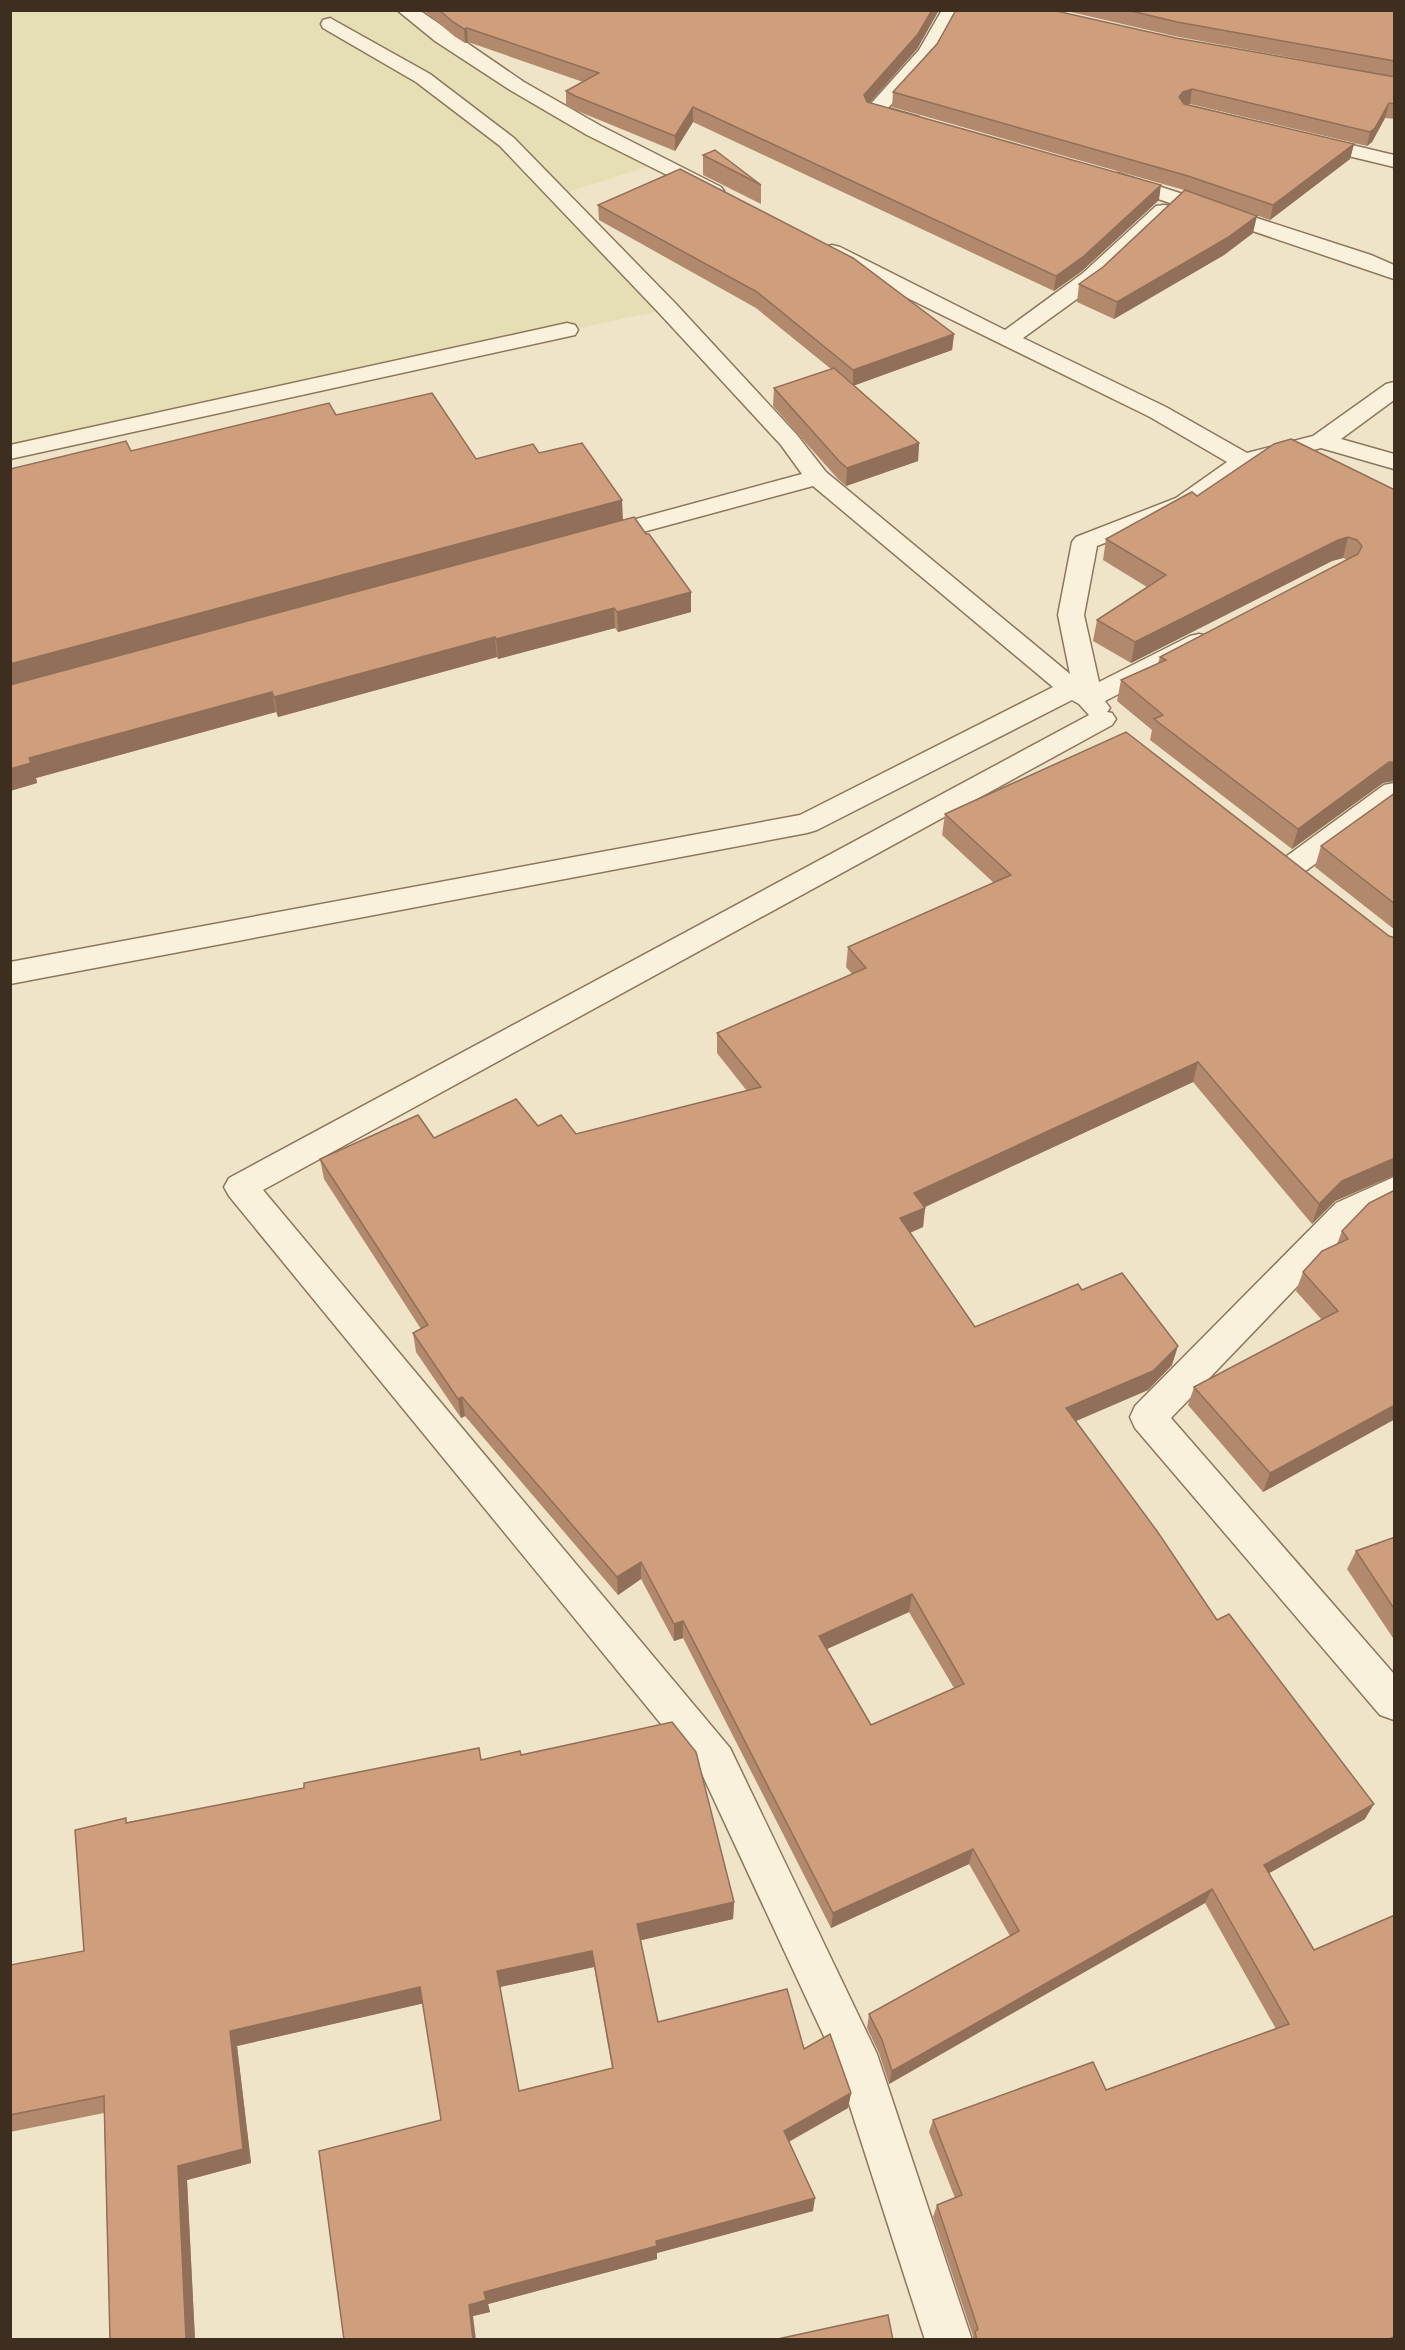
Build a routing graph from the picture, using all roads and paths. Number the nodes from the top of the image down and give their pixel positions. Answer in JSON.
{"nodes":[{"id":1,"x":406,"y":10,"type":"edge"},
{"id":2,"x":952,"y":10,"type":"edge"},
{"id":3,"x":330,"y":24,"type":"dead end"},
{"id":4,"x":932,"y":127,"type":"edge"},
{"id":5,"x":1292,"y":136,"type":"edge"},
{"id":6,"x":1395,"y":161,"type":"edge"},
{"id":7,"x":1104,"y":175,"type":"edge"},
{"id":8,"x":1178,"y":197,"type":"junction"},
{"id":9,"x":732,"y":201,"type":"edge"},
{"id":10,"x":814,"y":242,"type":"edge"},
{"id":11,"x":1395,"y":273,"type":"edge"},
{"id":12,"x":567,"y":330,"type":"dead end"},
{"id":13,"x":1007,"y":339,"type":"junction"},
{"id":14,"x":1395,"y":389,"type":"edge"},
{"id":15,"x":1322,"y":441,"type":"junction"},
{"id":16,"x":10,"y":452,"type":"edge"},
{"id":17,"x":1244,"y":461,"type":"junction"},
{"id":18,"x":1395,"y":462,"type":"edge"},
{"id":19,"x":817,"y":477,"type":"junction"},
{"id":20,"x":575,"y":543,"type":"edge"},
{"id":21,"x":1215,"y":633,"type":"edge"},
{"id":22,"x":1096,"y":710,"type":"junction"},
{"id":23,"x":1395,"y":792,"type":"edge"},
{"id":24,"x":1290,"y":867,"type":"edge"},
{"id":25,"x":10,"y":973,"type":"edge"},
{"id":26,"x":1395,"y":1190,"type":"edge"},
{"id":27,"x":1395,"y":1702,"type":"edge"},
{"id":28,"x":950,"y":2340,"type":"edge"}],
"edges":[{"from":1,"to":9,"type":"street"},
{"from":2,"to":4,"type":"street"},
{"from":3,"to":19,"type":"street"},
{"from":5,"to":6,"type":"street"},
{"from":7,"to":8,"type":"street"},
{"from":8,"to":11,"type":"street"},
{"from":8,"to":13,"type":"street"},
{"from":10,"to":13,"type":"street"},
{"from":12,"to":16,"type":"street"},
{"from":13,"to":17,"type":"street"},
{"from":14,"to":15,"type":"street"},
{"from":15,"to":17,"type":"street"},
{"from":15,"to":18,"type":"street"},
{"from":17,"to":22,"type":"street"},
{"from":19,"to":20,"type":"street"},
{"from":19,"to":22,"type":"street"},
{"from":21,"to":22,"type":"street"},
{"from":22,"to":25,"type":"street"},
{"from":22,"to":28,"type":"street"},
{"from":23,"to":24,"type":"street"},
{"from":26,"to":27,"type":"street"}]}
